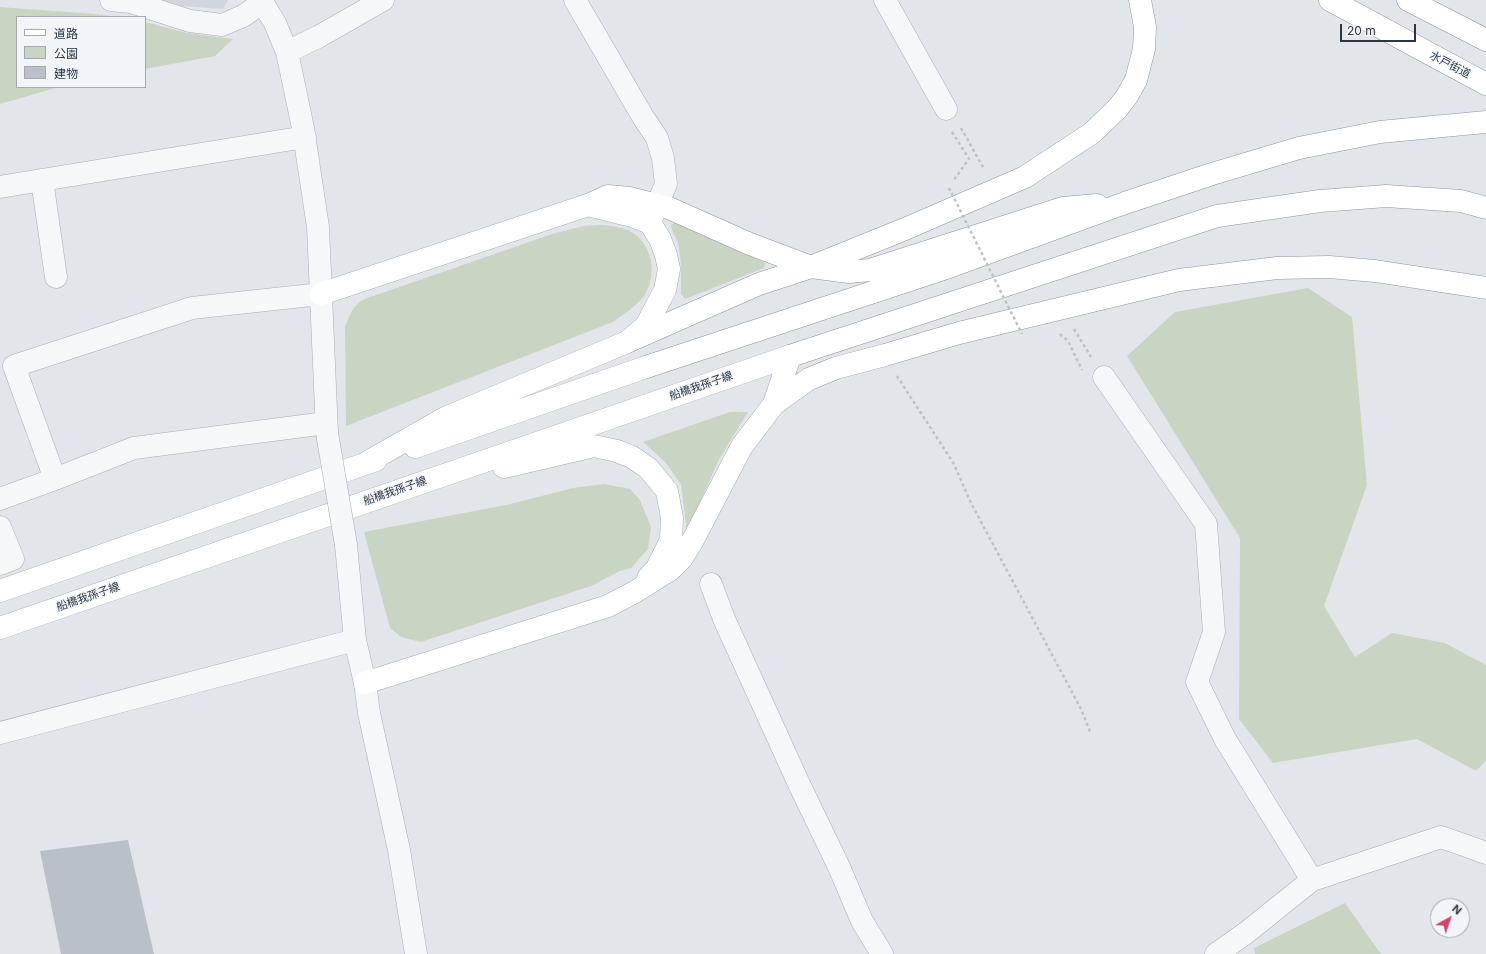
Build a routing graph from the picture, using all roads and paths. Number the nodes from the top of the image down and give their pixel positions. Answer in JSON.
{"nodes":[{"id":1,"x":110,"y":0,"type":"edge"},
{"id":2,"x":383,"y":0,"type":"edge"},
{"id":3,"x":575,"y":0,"type":"edge"},
{"id":4,"x":885,"y":0,"type":"edge"},
{"id":5,"x":1140,"y":0,"type":"edge"},
{"id":6,"x":1330,"y":0,"type":"edge"},
{"id":7,"x":1408,"y":0,"type":"edge"},
{"id":8,"x":262,"y":2,"type":"edge"},
{"id":9,"x":1486,"y":40,"type":"edge"},
{"id":10,"x":287,"y":52,"type":"junction"},
{"id":11,"x":1486,"y":84,"type":"edge"},
{"id":12,"x":947,"y":118,"type":"junction"},
{"id":13,"x":1479,"y":122,"type":"edge"},
{"id":14,"x":304,"y":137,"type":"junction"},
{"id":15,"x":986,"y":172,"type":"dead end"},
{"id":16,"x":42,"y":180,"type":"junction"},
{"id":17,"x":0,"y":187,"type":"edge"},
{"id":18,"x":1125,"y":203,"type":"junction"},
{"id":19,"x":1486,"y":208,"type":"edge"},
{"id":20,"x":654,"y":215,"type":"junction"},
{"id":21,"x":811,"y":267,"type":"junction"},
{"id":22,"x":56,"y":277,"type":"dead end"},
{"id":23,"x":1486,"y":288,"type":"edge"},
{"id":24,"x":321,"y":294,"type":"junction"},
{"id":25,"x":1072,"y":325,"type":"dead end"},
{"id":26,"x":1059,"y":333,"type":"dead end"},
{"id":27,"x":1029,"y":334,"type":"dead end"},
{"id":28,"x":627,"y":342,"type":"junction"},
{"id":29,"x":885,"y":355,"type":"junction"},
{"id":30,"x":790,"y":356,"type":"junction"},
{"id":31,"x":836,"y":368,"type":"junction"},
{"id":32,"x":1093,"y":375,"type":"junction"},
{"id":33,"x":774,"y":404,"type":"junction"},
{"id":34,"x":326,"y":428,"type":"junction"},
{"id":35,"x":364,"y":464,"type":"junction"},
{"id":36,"x":55,"y":479,"type":"junction"},
{"id":37,"x":397,"y":490,"type":"junction"},
{"id":38,"x":0,"y":498,"type":"edge"},
{"id":39,"x":0,"y":527,"type":"edge"},
{"id":40,"x":6,"y":561,"type":"edge"},
{"id":41,"x":25,"y":582,"type":"junction"},
{"id":42,"x":711,"y":584,"type":"dead end"},
{"id":43,"x":0,"y":591,"type":"edge"},
{"id":44,"x":633,"y":593,"type":"junction"},
{"id":45,"x":0,"y":628,"type":"edge"},
{"id":46,"x":355,"y":640,"type":"junction"},
{"id":47,"x":365,"y":683,"type":"junction"},
{"id":48,"x":0,"y":734,"type":"edge"},
{"id":49,"x":1091,"y":734,"type":"dead end"},
{"id":50,"x":1486,"y":853,"type":"edge"},
{"id":51,"x":1312,"y":880,"type":"junction"},
{"id":52,"x":1230,"y":950,"type":"edge"},
{"id":53,"x":416,"y":954,"type":"edge"},
{"id":54,"x":882,"y":954,"type":"edge"}],
"edges":[{"from":1,"to":8,"type":"street"},
{"from":2,"to":10,"type":"street"},
{"from":3,"to":20,"type":"street"},
{"from":4,"to":12,"type":"street"},
{"from":5,"to":21,"type":"main road"},
{"from":6,"to":11,"type":"main road","name":"水戸街道"},
{"from":7,"to":9,"type":"main road"},
{"from":8,"to":10,"type":"street"},
{"from":10,"to":14,"type":"street"},
{"from":12,"to":15,"type":"path"},
{"from":12,"to":27,"type":"path","bridge":true},
{"from":13,"to":18,"type":"main road"},
{"from":14,"to":16,"type":"street"},
{"from":14,"to":24,"type":"street"},
{"from":16,"to":17,"type":"street"},
{"from":16,"to":22,"type":"street"},
{"from":18,"to":21,"type":"main road"},
{"from":18,"to":35,"type":"main road"},
{"from":19,"to":30,"type":"main road","name":"船橋我孫子線"},
{"from":20,"to":21,"type":"main road"},
{"from":20,"to":24,"type":"main road"},
{"from":20,"to":28,"type":"main road"},
{"from":21,"to":28,"type":"main road"},
{"from":23,"to":29,"type":"main road"},
{"from":24,"to":34,"type":"street"},
{"from":24,"to":36,"type":"street"},
{"from":25,"to":32,"type":"path"},
{"from":26,"to":32,"type":"path"},
{"from":28,"to":35,"type":"main road"},
{"from":29,"to":31,"type":"main road"},
{"from":29,"to":49,"type":"path"},
{"from":30,"to":31,"type":"main road"},
{"from":30,"to":33,"type":"main road"},
{"from":30,"to":37,"type":"main road","name":"船橋我孫子線"},
{"from":31,"to":33,"type":"main road"},
{"from":32,"to":51,"type":"street"},
{"from":33,"to":44,"type":"main road"},
{"from":34,"to":36,"type":"street"},
{"from":34,"to":46,"type":"street","bridge":true},
{"from":35,"to":41,"type":"main road"},
{"from":36,"to":38,"type":"street"},
{"from":37,"to":44,"type":"main road"},
{"from":37,"to":45,"type":"main road","name":"船橋我孫子線"},
{"from":39,"to":40,"type":"street"},
{"from":40,"to":41,"type":"street"},
{"from":41,"to":43,"type":"main road"},
{"from":42,"to":54,"type":"street"},
{"from":44,"to":47,"type":"main road"},
{"from":46,"to":47,"type":"street"},
{"from":46,"to":48,"type":"street"},
{"from":47,"to":53,"type":"street"},
{"from":50,"to":51,"type":"street"},
{"from":51,"to":52,"type":"street"}]}
